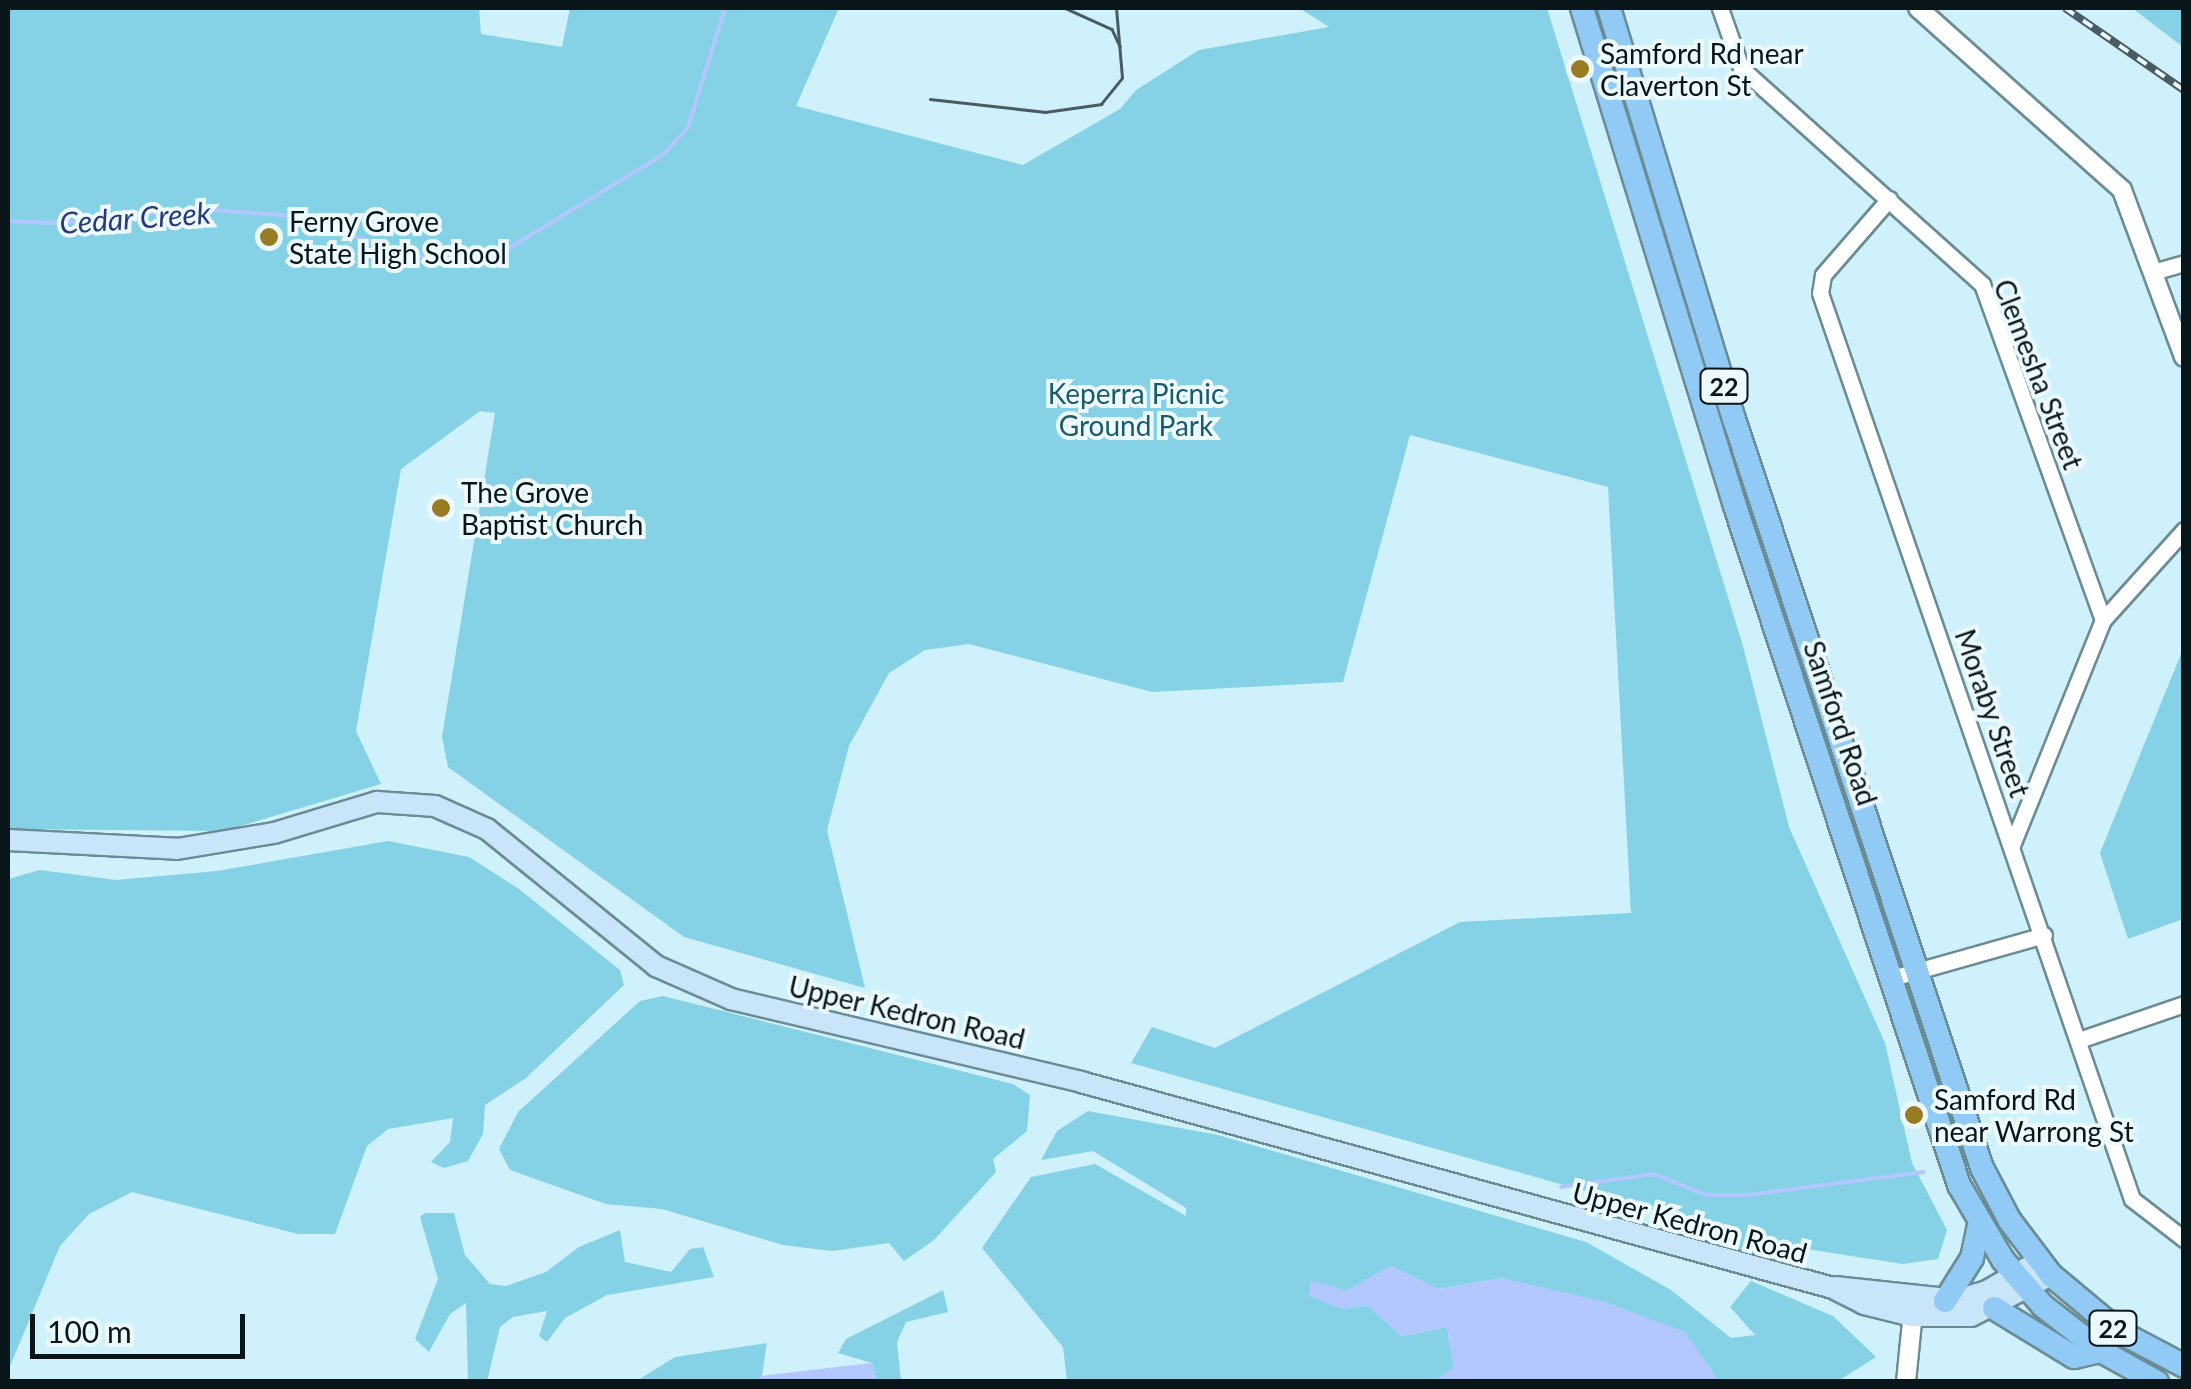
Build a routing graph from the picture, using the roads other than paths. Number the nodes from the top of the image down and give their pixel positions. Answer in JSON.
{"nodes":[{"id":1,"x":1582,"y":8,"type":"edge"},
{"id":2,"x":1609,"y":8,"type":"edge"},
{"id":3,"x":1720,"y":8,"type":"edge"},
{"id":4,"x":1918,"y":8,"type":"edge"},
{"id":5,"x":1888,"y":199,"type":"junction"},
{"id":6,"x":2184,"y":264,"type":"edge"},
{"id":7,"x":2154,"y":272,"type":"junction"},
{"id":8,"x":2184,"y":357,"type":"edge"},
{"id":9,"x":2184,"y":530,"type":"edge"},
{"id":10,"x":2103,"y":620,"type":"junction"},
{"id":11,"x":8,"y":840,"type":"edge"},
{"id":12,"x":2012,"y":845,"type":"junction"},
{"id":13,"x":2044,"y":934,"type":"junction"},
{"id":14,"x":1917,"y":970,"type":"junction"},
{"id":15,"x":1892,"y":978,"type":"junction"},
{"id":16,"x":2184,"y":1004,"type":"edge"},
{"id":17,"x":2079,"y":1040,"type":"junction"},
{"id":18,"x":1980,"y":1225,"type":"junction"},
{"id":19,"x":2184,"y":1240,"type":"edge"},
{"id":20,"x":2045,"y":1268,"type":"junction"},
{"id":21,"x":2021,"y":1283,"type":"junction"},
{"id":22,"x":1945,"y":1301,"type":"junction"},
{"id":23,"x":1914,"y":1306,"type":"junction"},
{"id":24,"x":1994,"y":1308,"type":"junction"},
{"id":25,"x":2101,"y":1351,"type":"junction"},
{"id":26,"x":2184,"y":1366,"type":"edge"},
{"id":27,"x":1906,"y":1382,"type":"edge"},
{"id":28,"x":2157,"y":1382,"type":"edge"}],
"edges":[{"from":1,"to":15,"type":"main road","name":"Samford Road","number":"22"},
{"from":2,"to":14,"type":"main road","name":"Samford Road","number":"22"},
{"from":3,"to":5,"type":"street","name":"Clemesha Street"},
{"from":4,"to":7,"type":"street"},
{"from":5,"to":10,"type":"street","name":"Clemesha Street"},
{"from":5,"to":12,"type":"street","name":"Moraby Street"},
{"from":6,"to":7,"type":"street"},
{"from":7,"to":8,"type":"street"},
{"from":9,"to":10,"type":"street"},
{"from":10,"to":12,"type":"street"},
{"from":11,"to":23,"type":"main road","name":"Upper Kedron Road"},
{"from":12,"to":13,"type":"street","name":"Moraby Street"},
{"from":13,"to":14,"type":"street"},
{"from":13,"to":17,"type":"street","name":"Moraby Street"},
{"from":14,"to":15,"type":"street"},
{"from":14,"to":20,"type":"main road","name":"Samford Road","number":"22"},
{"from":15,"to":18,"type":"main road","name":"Samford Road","number":"22"},
{"from":16,"to":17,"type":"street"},
{"from":17,"to":19,"type":"street","name":"Moraby Street"},
{"from":18,"to":21,"type":"main road","name":"Samford Road","number":"22"},
{"from":18,"to":22,"type":"main road"},
{"from":20,"to":21,"type":"main road","name":"Upper Kedron Road"},
{"from":20,"to":26,"type":"main road","name":"Samford Road","number":"22"},
{"from":21,"to":22,"type":"main road","name":"Upper Kedron Road"},
{"from":21,"to":24,"type":"main road","name":"Upper Kedron Road"},
{"from":21,"to":25,"type":"main road","name":"Samford Road","number":"22"},
{"from":22,"to":23,"type":"main road","name":"Upper Kedron Road"},
{"from":23,"to":24,"type":"main road","name":"Upper Kedron Road"},
{"from":23,"to":27,"type":"street"},
{"from":24,"to":25,"type":"main road"},
{"from":25,"to":28,"type":"main road","name":"Samford Road","number":"22"}]}
